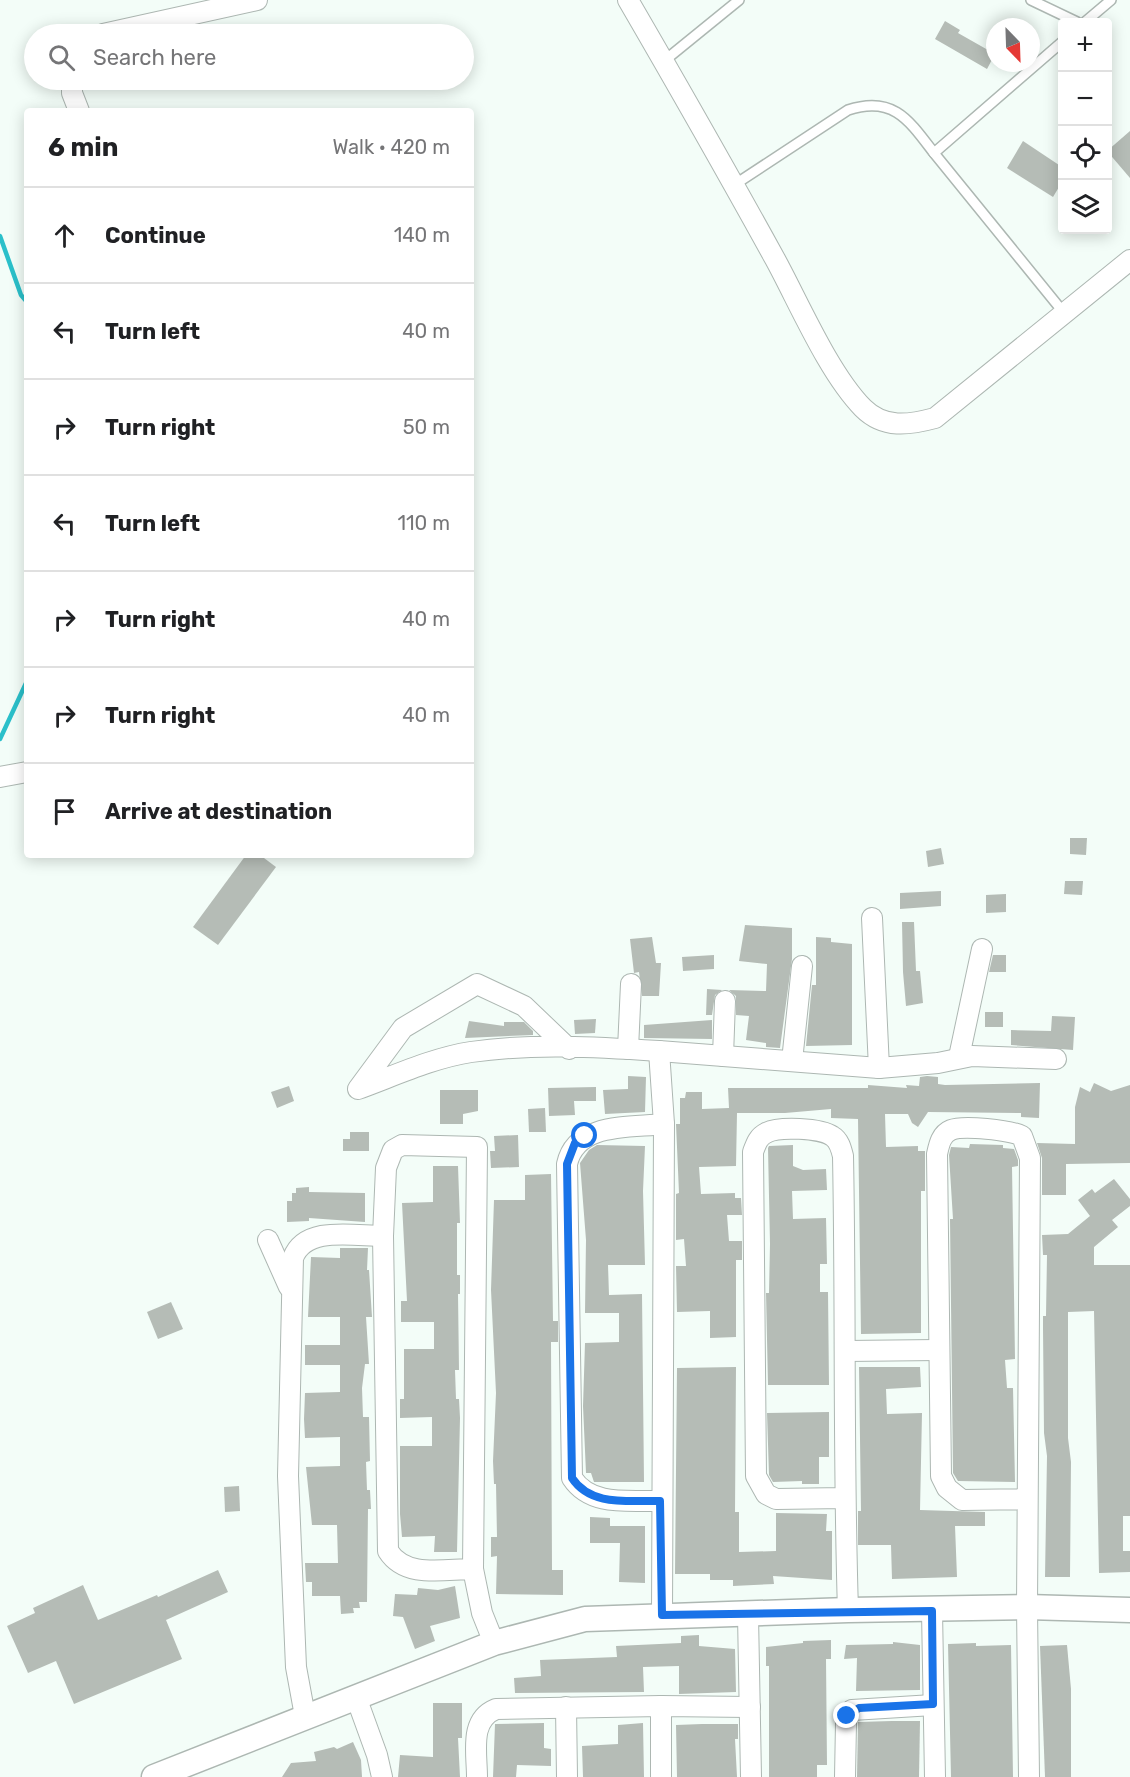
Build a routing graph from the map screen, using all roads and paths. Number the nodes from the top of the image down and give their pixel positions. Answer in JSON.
{"nodes":[{"id":1,"x":257,"y":0,"type":"edge"},
{"id":2,"x":628,"y":0,"type":"edge"},
{"id":3,"x":739,"y":0,"type":"edge"},
{"id":4,"x":1031,"y":0,"type":"edge"},
{"id":5,"x":1111,"y":0,"type":"edge"},
{"id":6,"x":1069,"y":18,"type":"edge"},
{"id":7,"x":1090,"y":18,"type":"edge"},
{"id":8,"x":148,"y":24,"type":"edge"},
{"id":9,"x":1058,"y":45,"type":"edge"},
{"id":10,"x":664,"y":62,"type":"junction"},
{"id":11,"x":72,"y":90,"type":"edge"},
{"id":12,"x":78,"y":108,"type":"edge"},
{"id":13,"x":934,"y":153,"type":"junction"},
{"id":14,"x":734,"y":184,"type":"junction"},
{"id":15,"x":1130,"y":260,"type":"edge"},
{"id":16,"x":1064,"y":313,"type":"junction"},
{"id":17,"x":24,"y":773,"type":"edge"},
{"id":18,"x":0,"y":777,"type":"edge"},
{"id":19,"x":872,"y":918,"type":"dead end"},
{"id":20,"x":982,"y":949,"type":"dead end"},
{"id":21,"x":802,"y":966,"type":"dead end"},
{"id":22,"x":632,"y":984,"type":"dead end"},
{"id":23,"x":725,"y":1001,"type":"dead end"},
{"id":24,"x":569,"y":1049,"type":"junction"},
{"id":25,"x":628,"y":1049,"type":"junction"},
{"id":26,"x":660,"y":1051,"type":"junction"},
{"id":27,"x":723,"y":1056,"type":"junction"},
{"id":28,"x":959,"y":1057,"type":"junction"},
{"id":29,"x":1056,"y":1059,"type":"dead end"},
{"id":30,"x":792,"y":1061,"type":"junction"},
{"id":31,"x":879,"y":1068,"type":"junction"},
{"id":32,"x":664,"y":1124,"type":"junction"},
{"id":33,"x":383,"y":1236,"type":"junction"},
{"id":34,"x":268,"y":1240,"type":"dead end"},
{"id":35,"x":290,"y":1290,"type":"junction"},
{"id":36,"x":938,"y":1350,"type":"junction"},
{"id":37,"x":846,"y":1351,"type":"junction"},
{"id":38,"x":844,"y":1498,"type":"junction"},
{"id":39,"x":1027,"y":1499,"type":"junction"},
{"id":40,"x":660,"y":1501,"type":"junction"},
{"id":41,"x":473,"y":1569,"type":"junction"},
{"id":42,"x":1027,"y":1607,"type":"junction"},
{"id":43,"x":848,"y":1610,"type":"junction"},
{"id":44,"x":1130,"y":1610,"type":"edge"},
{"id":45,"x":932,"y":1611,"type":"junction"},
{"id":46,"x":748,"y":1614,"type":"junction"},
{"id":47,"x":662,"y":1615,"type":"junction"},
{"id":48,"x":494,"y":1643,"type":"junction"},
{"id":49,"x":356,"y":1697,"type":"junction"},
{"id":50,"x":933,"y":1704,"type":"junction"},
{"id":51,"x":661,"y":1706,"type":"junction"},
{"id":52,"x":566,"y":1707,"type":"junction"},
{"id":53,"x":750,"y":1707,"type":"junction"},
{"id":54,"x":305,"y":1716,"type":"junction"},
{"id":55,"x":166,"y":1775,"type":"edge"},
{"id":56,"x":382,"y":1777,"type":"edge"},
{"id":57,"x":477,"y":1777,"type":"edge"},
{"id":58,"x":567,"y":1777,"type":"edge"},
{"id":59,"x":661,"y":1777,"type":"edge"},
{"id":60,"x":751,"y":1777,"type":"edge"},
{"id":61,"x":845,"y":1777,"type":"edge"},
{"id":62,"x":935,"y":1777,"type":"edge"},
{"id":63,"x":1029,"y":1777,"type":"edge"}],
"edges":[{"from":1,"to":8,"type":"street"},
{"from":2,"to":10,"type":"street"},
{"from":3,"to":10,"type":"lane"},
{"from":4,"to":6,"type":"lane"},
{"from":5,"to":7,"type":"lane"},
{"from":9,"to":13,"type":"lane"},
{"from":10,"to":14,"type":"street"},
{"from":11,"to":12,"type":"street"},
{"from":13,"to":14,"type":"lane"},
{"from":13,"to":16,"type":"lane"},
{"from":14,"to":16,"type":"street"},
{"from":15,"to":16,"type":"street"},
{"from":17,"to":18,"type":"street"},
{"from":19,"to":31,"type":"street"},
{"from":20,"to":28,"type":"street"},
{"from":21,"to":30,"type":"street"},
{"from":22,"to":25,"type":"street"},
{"from":23,"to":27,"type":"street"},
{"from":24,"to":24,"type":"street"},
{"from":24,"to":25,"type":"street"},
{"from":25,"to":26,"type":"street"},
{"from":26,"to":27,"type":"street"},
{"from":26,"to":32,"type":"street"},
{"from":27,"to":30,"type":"street"},
{"from":28,"to":29,"type":"street"},
{"from":28,"to":31,"type":"street"},
{"from":30,"to":31,"type":"street"},
{"from":32,"to":40,"type":"street"},
{"from":32,"to":40,"type":"street"},
{"from":33,"to":35,"type":"street"},
{"from":33,"to":41,"type":"street"},
{"from":33,"to":41,"type":"street"},
{"from":34,"to":35,"type":"street"},
{"from":35,"to":54,"type":"street"},
{"from":36,"to":37,"type":"street"},
{"from":36,"to":39,"type":"street"},
{"from":36,"to":39,"type":"street"},
{"from":37,"to":38,"type":"street"},
{"from":37,"to":38,"type":"street"},
{"from":38,"to":43,"type":"street"},
{"from":39,"to":42,"type":"street"},
{"from":40,"to":47,"type":"street"},
{"from":41,"to":48,"type":"street"},
{"from":42,"to":44,"type":"street"},
{"from":42,"to":45,"type":"street"},
{"from":42,"to":63,"type":"street"},
{"from":43,"to":45,"type":"street"},
{"from":43,"to":46,"type":"street"},
{"from":45,"to":50,"type":"street"},
{"from":46,"to":47,"type":"street"},
{"from":46,"to":53,"type":"street"},
{"from":47,"to":48,"type":"street"},
{"from":48,"to":49,"type":"street"},
{"from":49,"to":54,"type":"street"},
{"from":49,"to":56,"type":"street"},
{"from":50,"to":61,"type":"street"},
{"from":50,"to":62,"type":"street"},
{"from":51,"to":52,"type":"street"},
{"from":51,"to":53,"type":"street"},
{"from":51,"to":59,"type":"street"},
{"from":52,"to":57,"type":"street"},
{"from":52,"to":58,"type":"street"},
{"from":53,"to":60,"type":"street"},
{"from":54,"to":55,"type":"street"}]}
